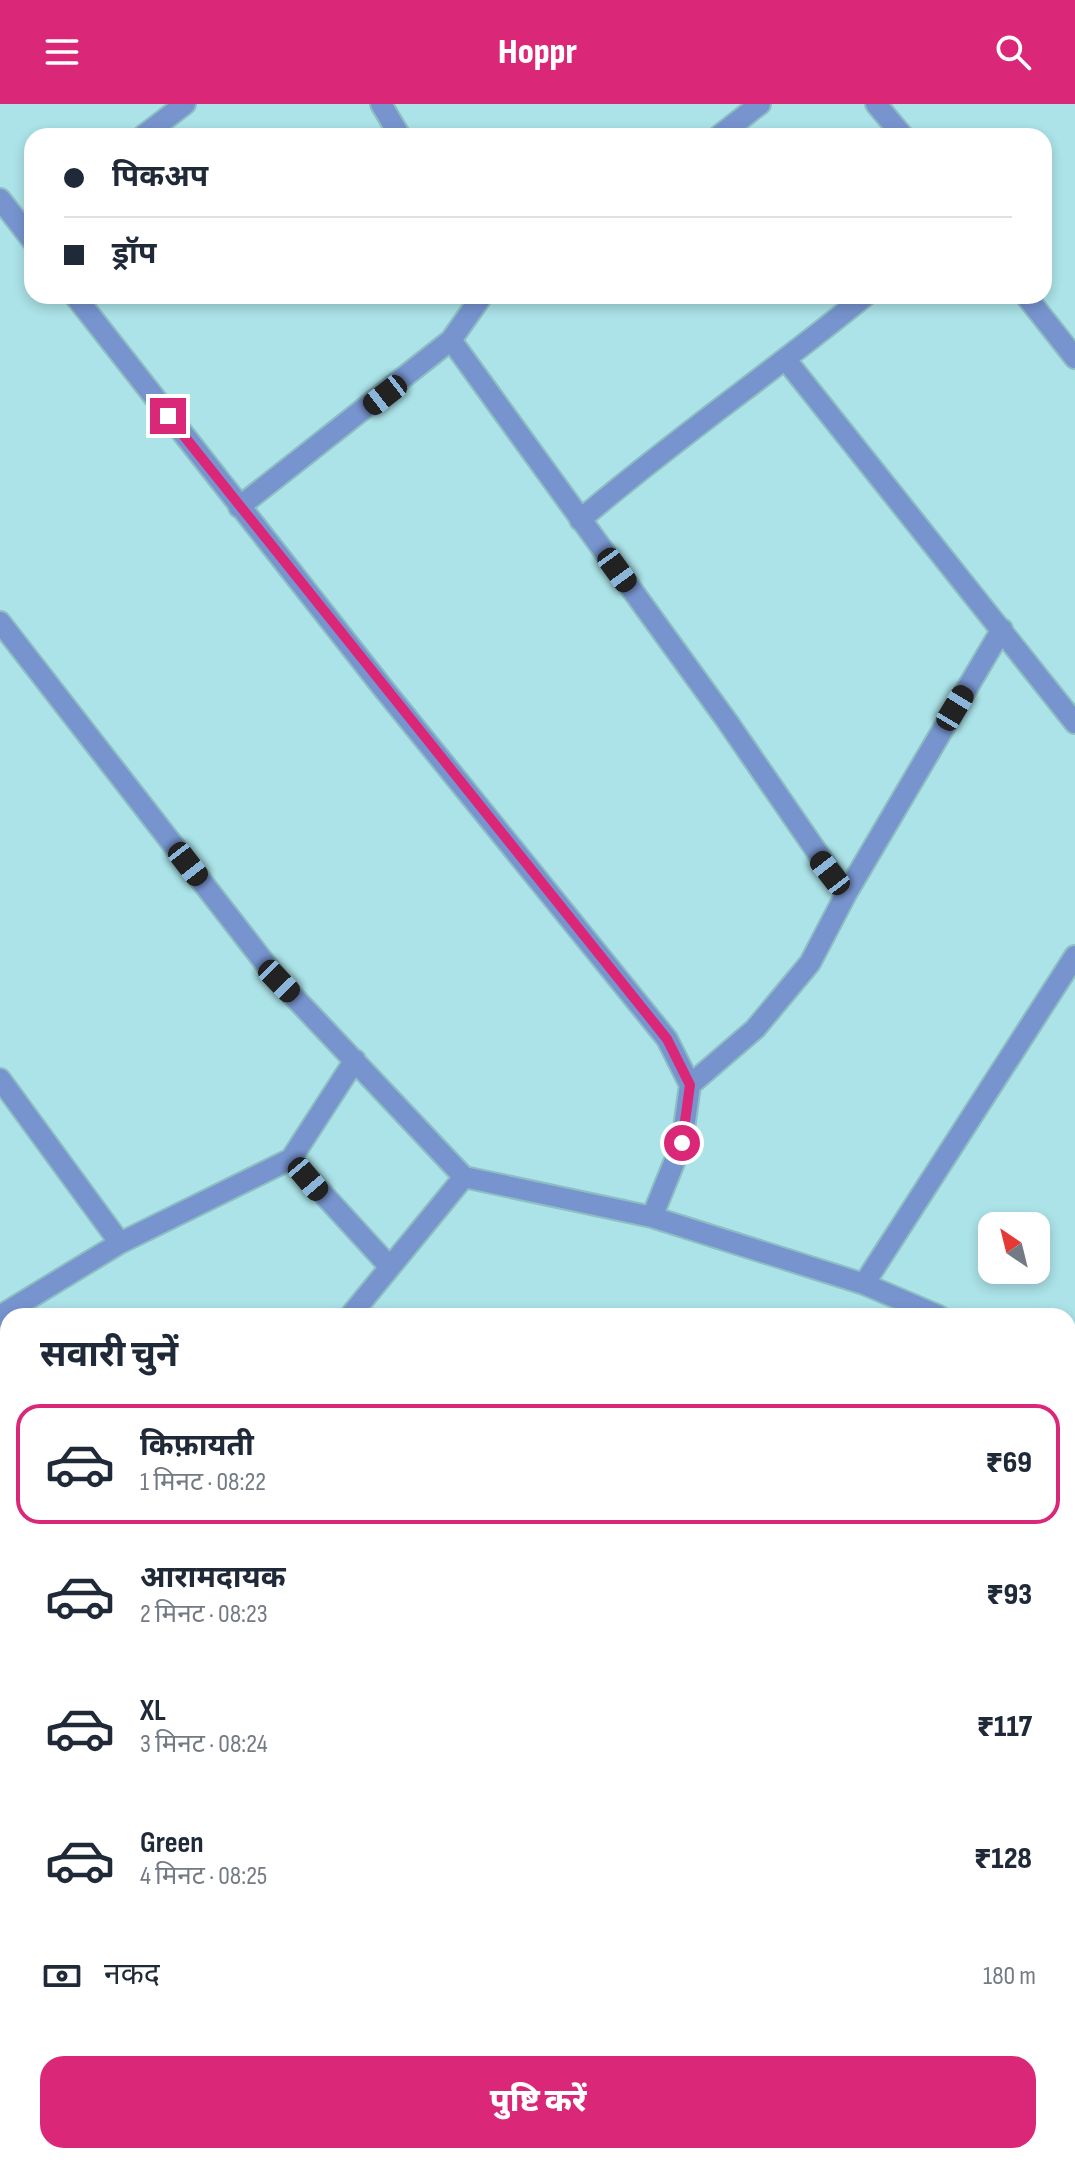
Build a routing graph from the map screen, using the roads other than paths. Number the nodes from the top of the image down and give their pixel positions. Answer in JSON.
{"nodes":[{"id":1,"x":185,"y":104,"type":"edge"},
{"id":2,"x":381,"y":104,"type":"edge"},
{"id":3,"x":760,"y":104,"type":"edge"},
{"id":4,"x":876,"y":104,"type":"edge"},
{"id":5,"x":154,"y":128,"type":"edge"},
{"id":6,"x":395,"y":128,"type":"edge"},
{"id":7,"x":729,"y":128,"type":"edge"},
{"id":8,"x":896,"y":128,"type":"edge"},
{"id":9,"x":0,"y":199,"type":"edge"},
{"id":10,"x":24,"y":224,"type":"edge"},
{"id":11,"x":81,"y":304,"type":"edge"},
{"id":12,"x":476,"y":304,"type":"edge"},
{"id":13,"x":855,"y":304,"type":"edge"},
{"id":14,"x":1032,"y":304,"type":"edge"},
{"id":15,"x":451,"y":340,"type":"junction"},
{"id":16,"x":1075,"y":358,"type":"edge"},
{"id":17,"x":786,"y":360,"type":"junction"},
{"id":18,"x":239,"y":507,"type":"junction"},
{"id":19,"x":580,"y":520,"type":"junction"},
{"id":20,"x":0,"y":622,"type":"edge"},
{"id":21,"x":1002,"y":629,"type":"junction"},
{"id":22,"x":1075,"y":723,"type":"edge"},
{"id":23,"x":846,"y":894,"type":"junction"},
{"id":24,"x":1075,"y":956,"type":"edge"},
{"id":25,"x":355,"y":1060,"type":"junction"},
{"id":26,"x":0,"y":1079,"type":"edge"},
{"id":27,"x":690,"y":1085,"type":"junction"},
{"id":28,"x":291,"y":1159,"type":"junction"},
{"id":29,"x":464,"y":1177,"type":"junction"},
{"id":30,"x":652,"y":1217,"type":"junction"},
{"id":31,"x":120,"y":1243,"type":"junction"},
{"id":32,"x":390,"y":1267,"type":"junction"},
{"id":33,"x":864,"y":1284,"type":"junction"},
{"id":34,"x":13,"y":1308,"type":"edge"},
{"id":35,"x":357,"y":1308,"type":"edge"},
{"id":36,"x":920,"y":1308,"type":"edge"}],
"edges":[{"from":1,"to":5,"type":"street"},
{"from":2,"to":6,"type":"street"},
{"from":3,"to":7,"type":"street"},
{"from":4,"to":8,"type":"street"},
{"from":9,"to":10,"type":"street"},
{"from":11,"to":18,"type":"street"},
{"from":12,"to":15,"type":"street"},
{"from":13,"to":17,"type":"street"},
{"from":14,"to":16,"type":"street"},
{"from":15,"to":18,"type":"street"},
{"from":15,"to":19,"type":"street"},
{"from":17,"to":19,"type":"street"},
{"from":17,"to":21,"type":"street"},
{"from":18,"to":27,"type":"street"},
{"from":19,"to":23,"type":"street"},
{"from":20,"to":25,"type":"street"},
{"from":21,"to":22,"type":"street"},
{"from":21,"to":23,"type":"street"},
{"from":23,"to":27,"type":"street"},
{"from":24,"to":33,"type":"street"},
{"from":25,"to":28,"type":"street"},
{"from":25,"to":29,"type":"street"},
{"from":26,"to":31,"type":"street"},
{"from":27,"to":30,"type":"street"},
{"from":28,"to":31,"type":"street"},
{"from":28,"to":32,"type":"street"},
{"from":29,"to":30,"type":"street"},
{"from":29,"to":32,"type":"street"},
{"from":30,"to":33,"type":"street"},
{"from":31,"to":34,"type":"street"},
{"from":32,"to":35,"type":"street"},
{"from":33,"to":36,"type":"street"}]}
